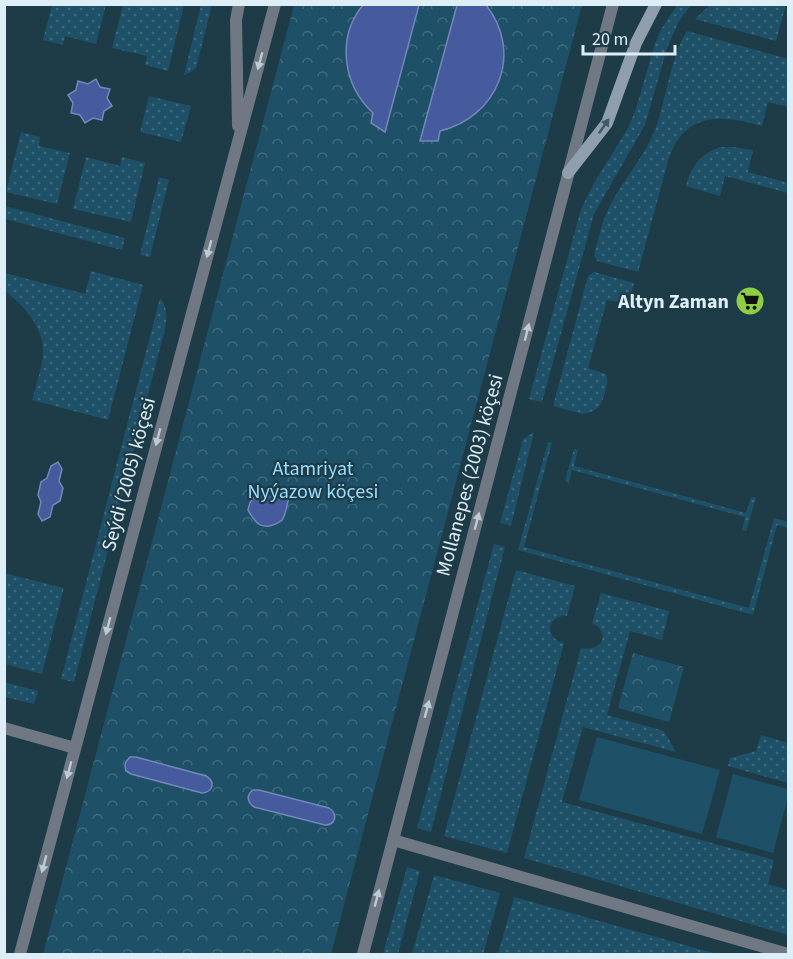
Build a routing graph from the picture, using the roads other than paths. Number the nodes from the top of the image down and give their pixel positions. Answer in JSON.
{"nodes":[{"id":1,"x":240,"y":4,"type":"edge"},
{"id":2,"x":275,"y":4,"type":"edge"},
{"id":3,"x":613,"y":4,"type":"edge"},
{"id":4,"x":656,"y":4,"type":"edge"},
{"id":5,"x":238,"y":139,"type":"junction"},
{"id":6,"x":568,"y":173,"type":"junction"},
{"id":7,"x":4,"y":728,"type":"edge"},
{"id":8,"x":75,"y":748,"type":"junction"},
{"id":9,"x":393,"y":840,"type":"junction"},
{"id":10,"x":20,"y":954,"type":"edge"},
{"id":11,"x":363,"y":954,"type":"edge"},
{"id":12,"x":788,"y":954,"type":"edge"}],
"edges":[{"from":1,"to":5,"type":"street"},
{"from":2,"to":5,"type":"street","name":"Seýdi (2005) köçesi","one_way":true},
{"from":3,"to":6,"type":"street","name":"Mollanepes (2003) köçesi"},
{"from":6,"to":4,"type":"main road","one_way":true},
{"from":5,"to":8,"type":"street","name":"Seýdi (2005) köçesi","one_way":true},
{"from":9,"to":6,"type":"street","name":"Mollanepes (2003) köçesi","one_way":true},
{"from":7,"to":8,"type":"street"},
{"from":8,"to":10,"type":"street","name":"Seýdi (2005) köçesi","one_way":true},
{"from":11,"to":9,"type":"street","name":"Mollanepes (2003) köçesi","one_way":true},
{"from":9,"to":12,"type":"street"}]}
